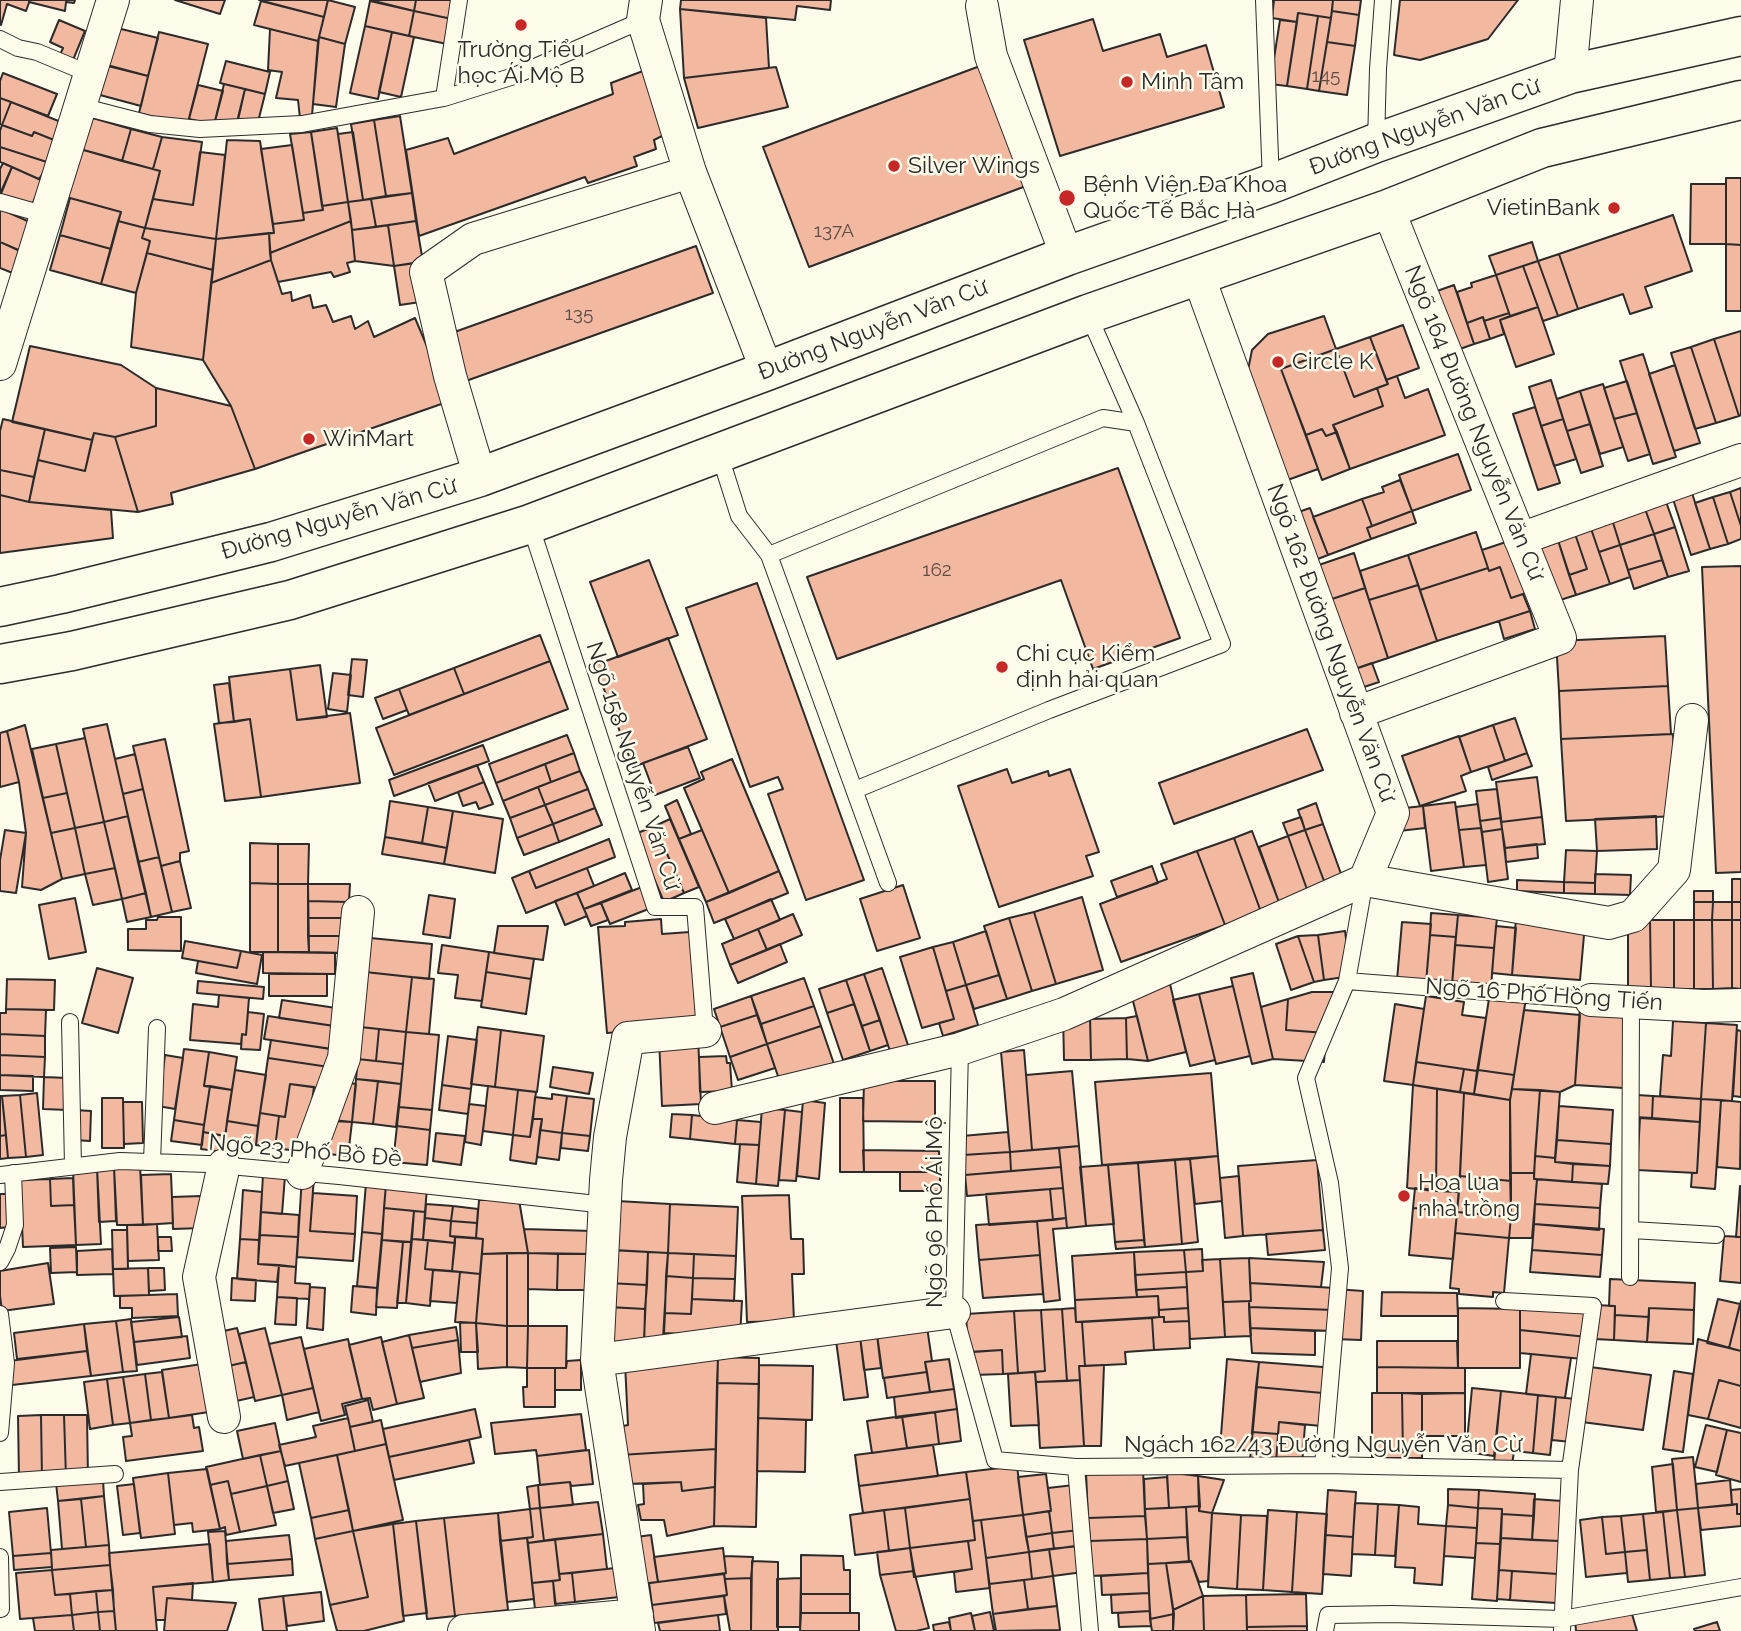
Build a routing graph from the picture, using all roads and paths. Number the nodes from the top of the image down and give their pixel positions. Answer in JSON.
{"nodes":[{"id":1,"x":113,"y":0,"type":"edge"},
{"id":2,"x":459,"y":0,"type":"edge"},
{"id":3,"x":1264,"y":0,"type":"edge"},
{"id":4,"x":1383,"y":0,"type":"edge"},
{"id":5,"x":1577,"y":0,"type":"edge"},
{"id":6,"x":982,"y":6,"type":"dead end"},
{"id":7,"x":645,"y":10,"type":"edge"},
{"id":8,"x":1741,"y":36,"type":"edge"},
{"id":9,"x":0,"y":39,"type":"edge"},
{"id":10,"x":90,"y":74,"type":"junction"},
{"id":11,"x":1570,"y":74,"type":"junction"},
{"id":12,"x":443,"y":98,"type":"junction"},
{"id":13,"x":1741,"y":100,"type":"edge"},
{"id":14,"x":80,"y":106,"type":"junction"},
{"id":15,"x":1376,"y":144,"type":"junction"},
{"id":16,"x":690,"y":172,"type":"junction"},
{"id":17,"x":1271,"y":184,"type":"junction"},
{"id":18,"x":0,"y":202,"type":"edge"},
{"id":19,"x":1388,"y":209,"type":"junction"},
{"id":20,"x":46,"y":215,"type":"junction"},
{"id":21,"x":1067,"y":256,"type":"junction"},
{"id":22,"x":1198,"y":275,"type":"junction"},
{"id":23,"x":1088,"y":314,"type":"junction"},
{"id":24,"x":0,"y":364,"type":"edge"},
{"id":25,"x":767,"y":371,"type":"junction"},
{"id":26,"x":1136,"y":423,"type":"junction"},
{"id":27,"x":719,"y":453,"type":"junction"},
{"id":28,"x":1741,"y":460,"type":"edge"},
{"id":29,"x":480,"y":477,"type":"junction"},
{"id":30,"x":530,"y":523,"type":"junction"},
{"id":31,"x":1520,"y":539,"type":"junction"},
{"id":32,"x":271,"y":542,"type":"junction"},
{"id":33,"x":769,"y":555,"type":"junction"},
{"id":34,"x":290,"y":600,"type":"junction"},
{"id":35,"x":0,"y":607,"type":"edge"},
{"id":36,"x":0,"y":664,"type":"edge"},
{"id":37,"x":1356,"y":713,"type":"junction"},
{"id":38,"x":1692,"y":720,"type":"dead end"},
{"id":39,"x":855,"y":790,"type":"junction"},
{"id":40,"x":1365,"y":880,"type":"junction"},
{"id":41,"x":888,"y":883,"type":"dead end"},
{"id":42,"x":358,"y":912,"type":"dead end"},
{"id":43,"x":1347,"y":981,"type":"junction"},
{"id":44,"x":1591,"y":1000,"type":"joint"},
{"id":45,"x":1631,"y":1002,"type":"junction"},
{"id":46,"x":1741,"y":1005,"type":"edge"},
{"id":47,"x":71,"y":1022,"type":"dead end"},
{"id":48,"x":157,"y":1028,"type":"dead end"},
{"id":49,"x":705,"y":1031,"type":"joint"},
{"id":50,"x":960,"y":1049,"type":"junction"},
{"id":51,"x":715,"y":1108,"type":"dead end"},
{"id":52,"x":152,"y":1162,"type":"junction"},
{"id":53,"x":224,"y":1165,"type":"junction"},
{"id":54,"x":73,"y":1166,"type":"junction"},
{"id":55,"x":302,"y":1173,"type":"junction"},
{"id":56,"x":7,"y":1174,"type":"edge"},
{"id":57,"x":606,"y":1205,"type":"junction"},
{"id":58,"x":1632,"y":1230,"type":"junction"},
{"id":59,"x":1716,"y":1235,"type":"dead end"},
{"id":60,"x":0,"y":1262,"type":"edge"},
{"id":61,"x":1630,"y":1278,"type":"dead end"},
{"id":62,"x":1504,"y":1301,"type":"dead end"},
{"id":63,"x":954,"y":1312,"type":"junction"},
{"id":64,"x":0,"y":1314,"type":"edge"},
{"id":65,"x":597,"y":1360,"type":"junction"},
{"id":66,"x":224,"y":1417,"type":"dead end"},
{"id":67,"x":0,"y":1433,"type":"edge"},
{"id":68,"x":1323,"y":1465,"type":"junction"},
{"id":69,"x":1076,"y":1467,"type":"junction"},
{"id":70,"x":1570,"y":1469,"type":"junction"},
{"id":71,"x":115,"y":1474,"type":"dead end"},
{"id":72,"x":0,"y":1482,"type":"edge"},
{"id":73,"x":0,"y":1557,"type":"edge"},
{"id":74,"x":1741,"y":1587,"type":"edge"},
{"id":75,"x":1,"y":1609,"type":"edge"},
{"id":76,"x":1392,"y":1614,"type":"junction"},
{"id":77,"x":638,"y":1623,"type":"edge"},
{"id":78,"x":1562,"y":1625,"type":"edge"},
{"id":79,"x":464,"y":1631,"type":"edge"},
{"id":80,"x":1090,"y":1631,"type":"edge"},
{"id":81,"x":1325,"y":1631,"type":"edge"},
{"id":82,"x":1389,"y":1631,"type":"edge"}],
"edges":[{"from":1,"to":10,"type":"street"},
{"from":2,"to":12,"type":"lane"},
{"from":3,"to":17,"type":"lane"},
{"from":4,"to":15,"type":"lane"},
{"from":5,"to":11,"type":"street"},
{"from":6,"to":21,"type":"street"},
{"from":7,"to":12,"type":"lane"},
{"from":7,"to":16,"type":"street"},
{"from":8,"to":11,"type":"main road","name":"Đường Nguyễn Văn Cừ"},
{"from":9,"to":10,"type":"lane"},
{"from":10,"to":14,"type":"street"},
{"from":11,"to":15,"type":"main road","name":"Đường Nguyễn Văn Cừ"},
{"from":12,"to":14,"type":"lane"},
{"from":13,"to":19,"type":"main road"},
{"from":14,"to":20,"type":"street"},
{"from":15,"to":17,"type":"main road","name":"Đường Nguyễn Văn Cừ"},
{"from":16,"to":25,"type":"street"},
{"from":16,"to":29,"type":"street"},
{"from":17,"to":21,"type":"main road","name":"Đường Nguyễn Văn Cừ"},
{"from":18,"to":20,"type":"lane"},
{"from":19,"to":22,"type":"main road"},
{"from":19,"to":31,"type":"street","name":"Ngõ 164 Đường Nguyễn Văn Cừ"},
{"from":20,"to":24,"type":"street"},
{"from":21,"to":25,"type":"main road","name":"Đường Nguyễn Văn Cừ"},
{"from":22,"to":23,"type":"main road"},
{"from":22,"to":37,"type":"street","name":"Ngõ 162 Đường Nguyễn Văn Cừ"},
{"from":23,"to":26,"type":"lane"},
{"from":23,"to":27,"type":"main road"},
{"from":25,"to":29,"type":"main road","name":"Đường Nguyễn Văn Cừ"},
{"from":26,"to":33,"type":"lane"},
{"from":26,"to":39,"type":"lane"},
{"from":27,"to":30,"type":"main road"},
{"from":27,"to":33,"type":"lane"},
{"from":28,"to":31,"type":"street"},
{"from":29,"to":32,"type":"main road","name":"Đường Nguyễn Văn Cừ"},
{"from":30,"to":34,"type":"main road"},
{"from":30,"to":49,"type":"lane","name":"Ngõ 158 Nguyễn Văn Cừ"},
{"from":31,"to":37,"type":"street","name":"Ngõ 164 Đường Nguyễn Văn Cừ"},
{"from":32,"to":34,"type":"main road"},
{"from":32,"to":35,"type":"main road","name":"Đường Nguyễn Văn Cừ"},
{"from":33,"to":39,"type":"lane"},
{"from":34,"to":36,"type":"main road"},
{"from":37,"to":40,"type":"street","name":"Ngõ 162 Đường Nguyễn Văn Cừ"},
{"from":38,"to":40,"type":"street"},
{"from":39,"to":41,"type":"lane"},
{"from":40,"to":43,"type":"lane","name":"Ngõ 162 Đường Nguyễn Văn Cừ"},
{"from":40,"to":50,"type":"street"},
{"from":42,"to":55,"type":"street"},
{"from":43,"to":44,"type":"lane","name":"Ngõ 16 Phố Hồng Tiến"},
{"from":43,"to":68,"type":"lane","name":"Ngõ 162 Đường Nguyễn Văn Cừ"},
{"from":44,"to":45,"type":"street","name":"Ngõ 16 Phố Hồng Tiến"},
{"from":45,"to":46,"type":"street","name":"Ngõ 16 Phố Hồng Tiến"},
{"from":45,"to":58,"type":"lane"},
{"from":47,"to":54,"type":"lane"},
{"from":48,"to":52,"type":"lane"},
{"from":49,"to":57,"type":"street"},
{"from":50,"to":51,"type":"street"},
{"from":50,"to":63,"type":"lane","name":"Ngõ 96 Phố Ái Mộ"},
{"from":52,"to":53,"type":"lane","name":"Ngõ 23 Phố Bồ Đề"},
{"from":52,"to":54,"type":"lane","name":"Ngõ 23 Phố Bồ Đề"},
{"from":53,"to":55,"type":"lane","name":"Ngõ 23 Phố Bồ Đề"},
{"from":53,"to":66,"type":"street"},
{"from":54,"to":56,"type":"lane","name":"Ngõ 23 Phố Bồ Đề"},
{"from":55,"to":57,"type":"lane","name":"Ngõ 23 Phố Bồ Đề"},
{"from":56,"to":60,"type":"lane"},
{"from":57,"to":65,"type":"street"},
{"from":58,"to":59,"type":"lane"},
{"from":58,"to":61,"type":"lane"},
{"from":62,"to":70,"type":"lane"},
{"from":63,"to":65,"type":"street"},
{"from":63,"to":69,"type":"lane","name":"Ngõ 96 Phố Ái Mộ"},
{"from":64,"to":67,"type":"lane"},
{"from":65,"to":77,"type":"street"},
{"from":68,"to":69,"type":"lane","name":"Ngách 162/43 Đường Nguyễn Văn Cừ"},
{"from":68,"to":70,"type":"lane","name":"Ngách 162/43 Đường Nguyễn Văn Cừ"},
{"from":69,"to":80,"type":"lane"},
{"from":70,"to":78,"type":"lane"},
{"from":71,"to":72,"type":"lane"},
{"from":73,"to":75,"type":"lane"},
{"from":74,"to":78,"type":"lane"},
{"from":76,"to":78,"type":"lane"},
{"from":76,"to":81,"type":"lane"},
{"from":76,"to":82,"type":"lane"},
{"from":77,"to":79,"type":"street"}]}
